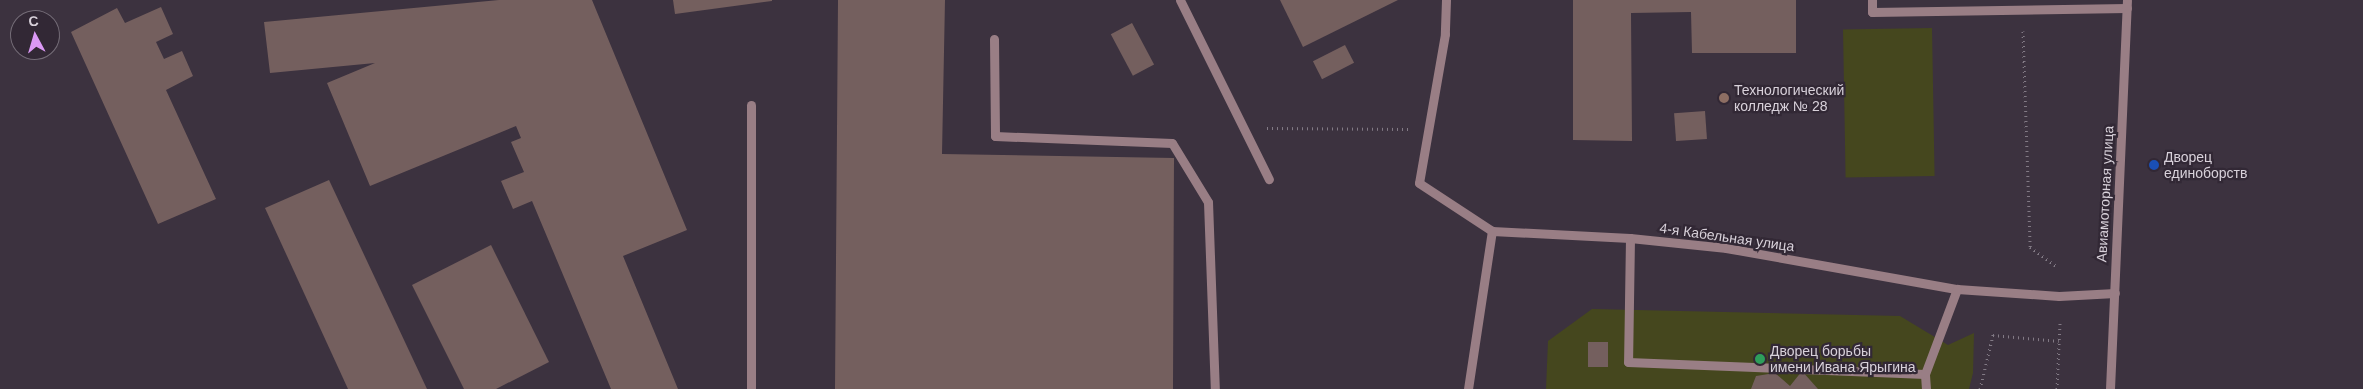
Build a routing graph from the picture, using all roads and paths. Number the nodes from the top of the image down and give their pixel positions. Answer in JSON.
{"nodes":[{"id":1,"x":1180,"y":0,"type":"edge"},
{"id":2,"x":1446,"y":0,"type":"edge"},
{"id":3,"x":1872,"y":0,"type":"edge"},
{"id":4,"x":2127,"y":4,"type":"edge"},
{"id":5,"x":2022,"y":10,"type":"junction"},
{"id":6,"x":994,"y":39,"type":"dead end"},
{"id":7,"x":751,"y":105,"type":"dead end"},
{"id":8,"x":1243,"y":127,"type":"junction"},
{"id":9,"x":1428,"y":129,"type":"junction"},
{"id":10,"x":1269,"y":179,"type":"dead end"},
{"id":11,"x":1492,"y":232,"type":"junction"},
{"id":12,"x":1630,"y":238,"type":"junction"},
{"id":13,"x":2058,"y":267,"type":"dead end"},
{"id":14,"x":1957,"y":289,"type":"junction"},
{"id":15,"x":2114,"y":293,"type":"junction"},
{"id":16,"x":2060,"y":322,"type":"dead end"},
{"id":17,"x":2059,"y":342,"type":"junction"},
{"id":18,"x":1924,"y":374,"type":"junction"},
{"id":19,"x":751,"y":389,"type":"edge"},
{"id":20,"x":1216,"y":389,"type":"edge"},
{"id":21,"x":1468,"y":389,"type":"edge"},
{"id":22,"x":1926,"y":389,"type":"edge"},
{"id":23,"x":1980,"y":389,"type":"edge"},
{"id":24,"x":2057,"y":389,"type":"edge"},
{"id":25,"x":2110,"y":389,"type":"edge"}],
"edges":[{"from":1,"to":8,"type":"street"},
{"from":2,"to":9,"type":"street"},
{"from":3,"to":5,"type":"street"},
{"from":4,"to":5,"type":"street"},
{"from":4,"to":15,"type":"street","name":"Авиамоторная улица"},
{"from":5,"to":13,"type":"path"},
{"from":6,"to":20,"type":"street"},
{"from":7,"to":19,"type":"street"},
{"from":8,"to":9,"type":"path"},
{"from":8,"to":10,"type":"street"},
{"from":9,"to":11,"type":"street"},
{"from":11,"to":12,"type":"street","name":"4-я Кабельная улица"},
{"from":11,"to":21,"type":"street"},
{"from":12,"to":14,"type":"street","name":"4-я Кабельная улица"},
{"from":12,"to":18,"type":"street"},
{"from":14,"to":15,"type":"street","name":"4-я Кабельная улица"},
{"from":14,"to":18,"type":"street"},
{"from":15,"to":25,"type":"street","name":"Авиамоторная улица"},
{"from":16,"to":17,"type":"path"},
{"from":17,"to":23,"type":"path"},
{"from":17,"to":24,"type":"path"},
{"from":18,"to":22,"type":"street"}]}
